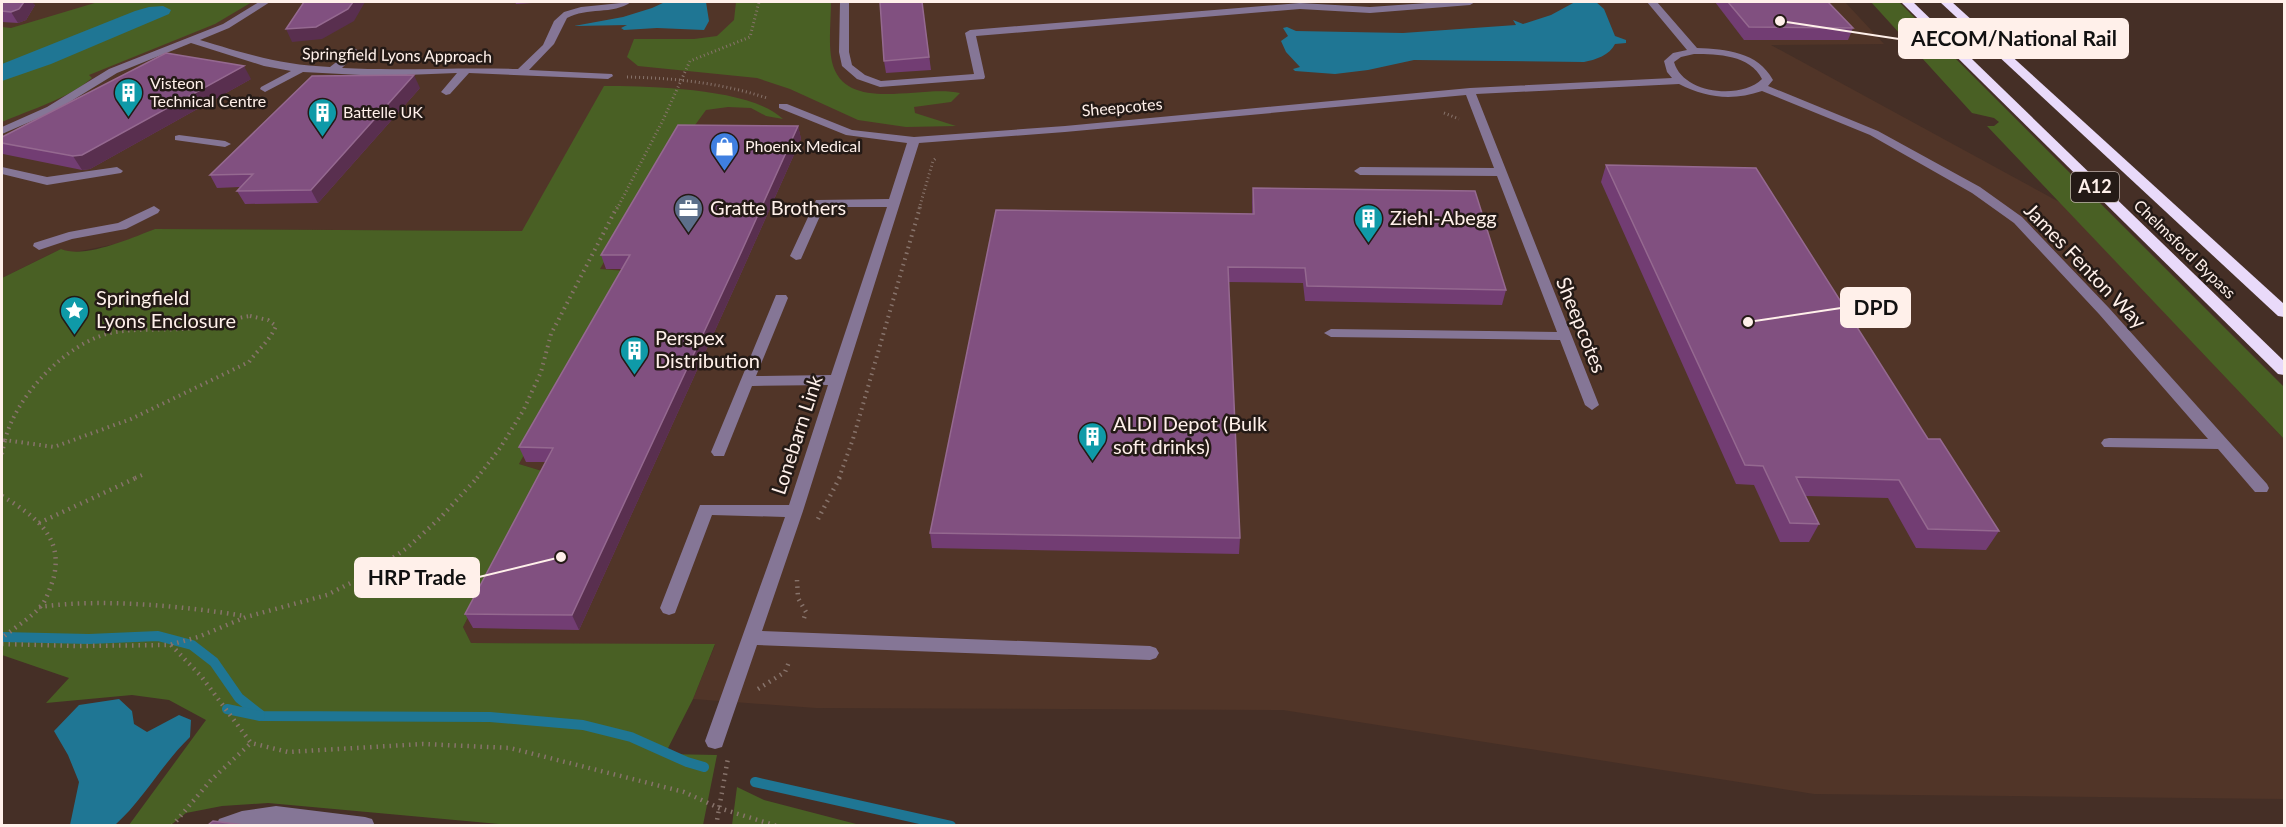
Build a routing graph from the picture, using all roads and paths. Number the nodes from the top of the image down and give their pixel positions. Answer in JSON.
{"nodes":[{"id":1,"x":265,"y":2,"type":"edge"},
{"id":2,"x":626,"y":2,"type":"edge"},
{"id":3,"x":759,"y":2,"type":"edge"},
{"id":4,"x":844,"y":2,"type":"edge"},
{"id":5,"x":1470,"y":2,"type":"edge"},
{"id":6,"x":1652,"y":2,"type":"edge"},
{"id":7,"x":1907,"y":2,"type":"edge"},
{"id":8,"x":1946,"y":2,"type":"edge"},
{"id":9,"x":190,"y":40,"type":"junction"},
{"id":10,"x":354,"y":51,"type":"dead end"},
{"id":11,"x":1694,"y":51,"type":"junction"},
{"id":12,"x":301,"y":69,"type":"junction"},
{"id":13,"x":466,"y":70,"type":"junction"},
{"id":14,"x":331,"y":72,"type":"junction"},
{"id":15,"x":520,"y":72,"type":"junction"},
{"id":16,"x":608,"y":76,"type":"dead end"},
{"id":17,"x":1681,"y":81,"type":"junction"},
{"id":18,"x":1764,"y":88,"type":"junction"},
{"id":19,"x":265,"y":89,"type":"dead end"},
{"id":20,"x":1470,"y":91,"type":"junction"},
{"id":21,"x":446,"y":92,"type":"dead end"},
{"id":22,"x":783,"y":106,"type":"dead end"},
{"id":23,"x":2,"y":131,"type":"edge"},
{"id":24,"x":179,"y":138,"type":"dead end"},
{"id":25,"x":914,"y":140,"type":"junction"},
{"id":26,"x":225,"y":144,"type":"dead end"},
{"id":27,"x":941,"y":153,"type":"dead end"},
{"id":28,"x":2,"y":171,"type":"edge"},
{"id":29,"x":117,"y":171,"type":"dead end"},
{"id":30,"x":1360,"y":171,"type":"dead end"},
{"id":31,"x":1500,"y":172,"type":"junction"},
{"id":32,"x":894,"y":203,"type":"junction"},
{"id":33,"x":154,"y":210,"type":"dead end"},
{"id":34,"x":39,"y":246,"type":"dead end"},
{"id":35,"x":796,"y":256,"type":"dead end"},
{"id":36,"x":781,"y":298,"type":"dead end"},
{"id":37,"x":2284,"y":312,"type":"edge"},
{"id":38,"x":1331,"y":333,"type":"dead end"},
{"id":39,"x":1564,"y":336,"type":"junction"},
{"id":40,"x":2284,"y":370,"type":"edge"},
{"id":41,"x":836,"y":380,"type":"junction"},
{"id":42,"x":747,"y":381,"type":"junction"},
{"id":43,"x":1592,"y":405,"type":"dead end"},
{"id":44,"x":5,"y":440,"type":"junction"},
{"id":45,"x":2109,"y":443,"type":"dead end"},
{"id":46,"x":2220,"y":444,"type":"junction"},
{"id":47,"x":719,"y":453,"type":"dead end"},
{"id":48,"x":2,"y":454,"type":"edge"},
{"id":49,"x":142,"y":475,"type":"dead end"},
{"id":50,"x":2261,"y":488,"type":"dead end"},
{"id":51,"x":2,"y":496,"type":"edge"},
{"id":52,"x":795,"y":512,"type":"junction"},
{"id":53,"x":39,"y":523,"type":"junction"},
{"id":54,"x":816,"y":523,"type":"dead end"},
{"id":55,"x":800,"y":571,"type":"dead end"},
{"id":56,"x":39,"y":607,"type":"junction"},
{"id":57,"x":669,"y":608,"type":"dead end"},
{"id":58,"x":806,"y":612,"type":"dead end"},
{"id":59,"x":247,"y":617,"type":"junction"},
{"id":60,"x":2,"y":638,"type":"edge"},
{"id":61,"x":751,"y":638,"type":"junction"},
{"id":62,"x":2,"y":644,"type":"edge"},
{"id":63,"x":171,"y":645,"type":"junction"},
{"id":64,"x":1150,"y":652,"type":"dead end"},
{"id":65,"x":716,"y":741,"type":"dead end"},
{"id":66,"x":251,"y":743,"type":"junction"},
{"id":67,"x":172,"y":825,"type":"edge"},
{"id":68,"x":226,"y":825,"type":"edge"},
{"id":69,"x":365,"y":825,"type":"edge"},
{"id":70,"x":777,"y":825,"type":"edge"}],
"edges":[{"from":1,"to":9,"type":"street"},
{"from":2,"to":15,"type":"street"},
{"from":3,"to":59,"type":"path"},
{"from":4,"to":5,"type":"street"},
{"from":6,"to":11,"type":"street"},
{"from":7,"to":40,"type":"highway","name":"Chelmsford Bypass","number":"A12"},
{"from":8,"to":37,"type":"highway","name":"Chelmsford Bypass","number":"A12"},
{"from":9,"to":12,"type":"street","name":"Springfield Lyons Approach"},
{"from":9,"to":23,"type":"street"},
{"from":10,"to":14,"type":"street"},
{"from":11,"to":17,"type":"street"},
{"from":11,"to":18,"type":"street"},
{"from":12,"to":14,"type":"street","name":"Springfield Lyons Approach"},
{"from":12,"to":19,"type":"street"},
{"from":13,"to":14,"type":"street","name":"Springfield Lyons Approach"},
{"from":13,"to":15,"type":"street","name":"Springfield Lyons Approach"},
{"from":13,"to":21,"type":"street"},
{"from":15,"to":16,"type":"street","name":"Springfield Lyons Approach"},
{"from":17,"to":18,"type":"street","name":"Sheepcotes"},
{"from":17,"to":20,"type":"street","name":"Sheepcotes"},
{"from":18,"to":46,"type":"street","name":"James Fenton Way"},
{"from":20,"to":25,"type":"street","name":"Sheepcotes"},
{"from":20,"to":31,"type":"street","name":"Sheepcotes"},
{"from":22,"to":25,"type":"street","name":"Sheepcotes"},
{"from":24,"to":26,"type":"street"},
{"from":25,"to":32,"type":"street","name":"Lonebarn Link"},
{"from":27,"to":54,"type":"path"},
{"from":28,"to":29,"type":"street"},
{"from":30,"to":31,"type":"street"},
{"from":31,"to":39,"type":"street","name":"Sheepcotes"},
{"from":32,"to":35,"type":"street"},
{"from":32,"to":41,"type":"street","name":"Lonebarn Link"},
{"from":33,"to":34,"type":"street"},
{"from":36,"to":42,"type":"street"},
{"from":38,"to":39,"type":"street"},
{"from":39,"to":43,"type":"street","name":"Sheepcotes"},
{"from":41,"to":42,"type":"street"},
{"from":41,"to":52,"type":"street","name":"Lonebarn Link"},
{"from":42,"to":47,"type":"street"},
{"from":44,"to":44,"type":"path"},
{"from":44,"to":48,"type":"path"},
{"from":45,"to":46,"type":"street"},
{"from":46,"to":50,"type":"street","name":"James Fenton Way"},
{"from":49,"to":53,"type":"path"},
{"from":51,"to":53,"type":"path"},
{"from":52,"to":57,"type":"street"},
{"from":52,"to":61,"type":"street","name":"Lonebarn Link"},
{"from":53,"to":56,"type":"path"},
{"from":55,"to":58,"type":"path"},
{"from":56,"to":59,"type":"path"},
{"from":56,"to":60,"type":"path"},
{"from":59,"to":63,"type":"path"},
{"from":61,"to":64,"type":"street"},
{"from":61,"to":65,"type":"street","name":"Lonebarn Link"},
{"from":62,"to":63,"type":"path"},
{"from":63,"to":66,"type":"path"},
{"from":66,"to":67,"type":"path"},
{"from":66,"to":70,"type":"path"},
{"from":68,"to":69,"type":"street"}]}
